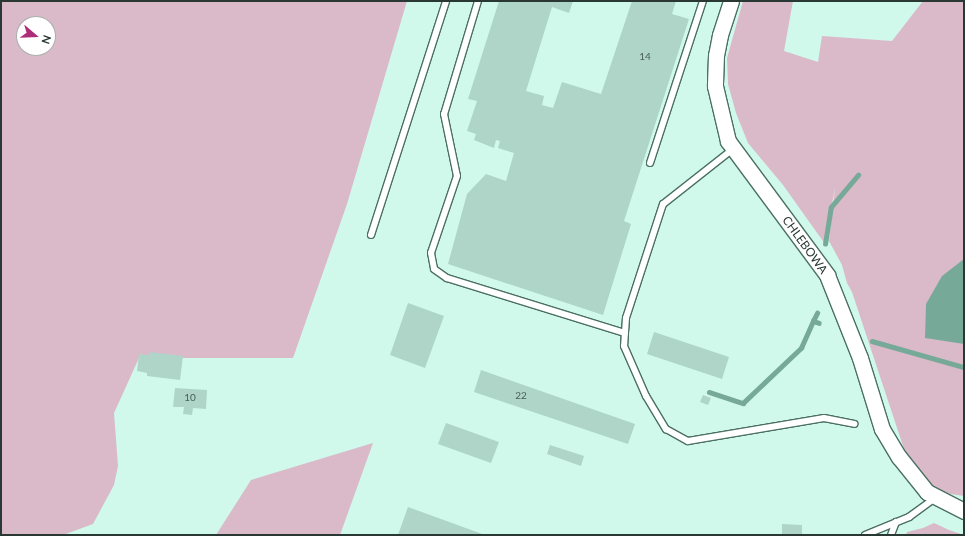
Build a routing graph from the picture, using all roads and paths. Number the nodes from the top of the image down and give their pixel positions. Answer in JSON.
{"nodes":[{"id":1,"x":446,"y":1,"type":"edge"},
{"id":2,"x":478,"y":1,"type":"edge"},
{"id":3,"x":703,"y":1,"type":"edge"},
{"id":4,"x":731,"y":1,"type":"edge"},
{"id":5,"x":733,"y":149,"type":"junction"},
{"id":6,"x":650,"y":163,"type":"dead end"},
{"id":7,"x":371,"y":236,"type":"dead end"},
{"id":8,"x":625,"y":332,"type":"junction"},
{"id":9,"x":854,"y":424,"type":"dead end"},
{"id":10,"x":935,"y":498,"type":"junction"},
{"id":11,"x":964,"y":511,"type":"edge"},
{"id":12,"x":896,"y":522,"type":"junction"},
{"id":13,"x":865,"y":535,"type":"edge"},
{"id":14,"x":891,"y":535,"type":"edge"}],
"edges":[{"from":1,"to":7,"type":"lane"},
{"from":2,"to":8,"type":"lane"},
{"from":3,"to":6,"type":"lane"},
{"from":4,"to":5,"type":"street","name":"CHLEBOWA"},
{"from":5,"to":8,"type":"lane"},
{"from":5,"to":10,"type":"street","name":"CHLEBOWA"},
{"from":8,"to":9,"type":"lane"},
{"from":10,"to":11,"type":"street","name":"CHLEBOWA"},
{"from":10,"to":12,"type":"lane"},
{"from":12,"to":13,"type":"lane"},
{"from":12,"to":14,"type":"lane"}]}
